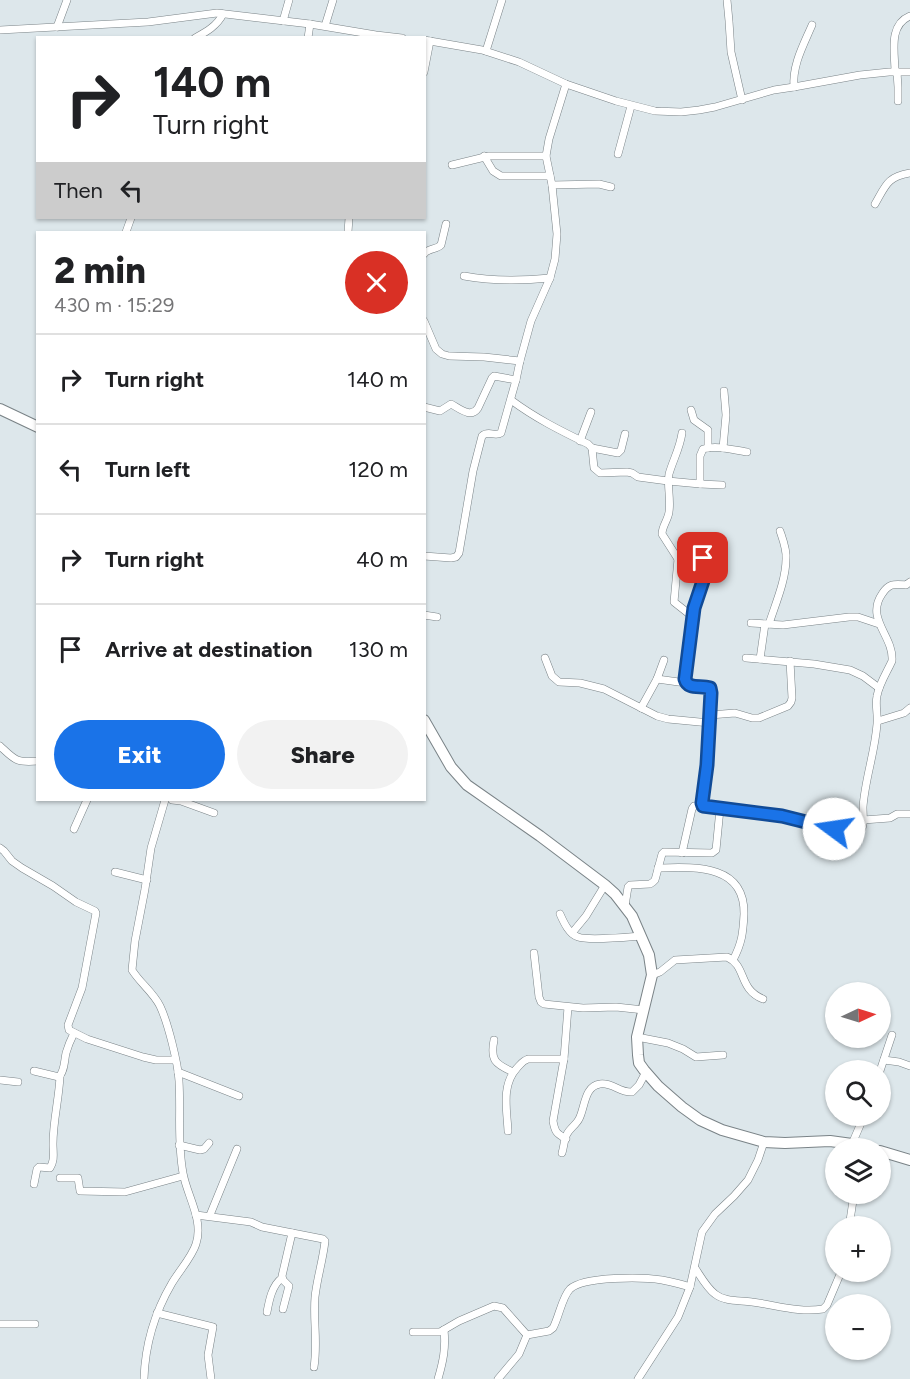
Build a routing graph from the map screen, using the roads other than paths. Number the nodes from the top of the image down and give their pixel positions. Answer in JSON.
{"nodes":[{"id":1,"x":68,"y":0,"type":"edge"},
{"id":2,"x":289,"y":0,"type":"edge"},
{"id":3,"x":333,"y":0,"type":"edge"},
{"id":4,"x":502,"y":0,"type":"edge"},
{"id":5,"x":727,"y":0,"type":"edge"},
{"id":6,"x":223,"y":14,"type":"junction"},
{"id":7,"x":910,"y":16,"type":"edge"},
{"id":8,"x":284,"y":21,"type":"junction"},
{"id":9,"x":310,"y":24,"type":"junction"},
{"id":10,"x":812,"y":25,"type":"dead end"},
{"id":11,"x":325,"y":26,"type":"junction"},
{"id":12,"x":57,"y":27,"type":"junction"},
{"id":13,"x":0,"y":30,"type":"edge"},
{"id":14,"x":198,"y":36,"type":"edge"},
{"id":15,"x":308,"y":36,"type":"edge"},
{"id":16,"x":385,"y":36,"type":"edge"},
{"id":17,"x":428,"y":40,"type":"edge"},
{"id":18,"x":486,"y":51,"type":"junction"},
{"id":19,"x":426,"y":56,"type":"edge"},
{"id":20,"x":896,"y":72,"type":"junction"},
{"id":21,"x":910,"y":72,"type":"edge"},
{"id":22,"x":566,"y":84,"type":"junction"},
{"id":23,"x":795,"y":87,"type":"junction"},
{"id":24,"x":742,"y":100,"type":"junction"},
{"id":25,"x":898,"y":101,"type":"dead end"},
{"id":26,"x":631,"y":106,"type":"junction"},
{"id":27,"x":618,"y":154,"type":"dead end"},
{"id":28,"x":484,"y":156,"type":"junction"},
{"id":29,"x":546,"y":156,"type":"junction"},
{"id":30,"x":452,"y":165,"type":"dead end"},
{"id":31,"x":910,"y":174,"type":"edge"},
{"id":32,"x":550,"y":176,"type":"junction"},
{"id":33,"x":552,"y":185,"type":"junction"},
{"id":34,"x":611,"y":187,"type":"dead end"},
{"id":35,"x":875,"y":204,"type":"dead end"},
{"id":36,"x":446,"y":224,"type":"dead end"},
{"id":37,"x":426,"y":252,"type":"edge"},
{"id":38,"x":464,"y":276,"type":"dead end"},
{"id":39,"x":550,"y":278,"type":"junction"},
{"id":40,"x":426,"y":326,"type":"edge"},
{"id":41,"x":520,"y":361,"type":"junction"},
{"id":42,"x":516,"y":380,"type":"junction"},
{"id":43,"x":724,"y":391,"type":"dead end"},
{"id":44,"x":511,"y":400,"type":"junction"},
{"id":45,"x":426,"y":408,"type":"edge"},
{"id":46,"x":0,"y":409,"type":"edge"},
{"id":47,"x":691,"y":410,"type":"dead end"},
{"id":48,"x":591,"y":412,"type":"dead end"},
{"id":49,"x":36,"y":425,"type":"edge"},
{"id":50,"x":682,"y":433,"type":"dead end"},
{"id":51,"x":625,"y":434,"type":"dead end"},
{"id":52,"x":580,"y":441,"type":"junction"},
{"id":53,"x":592,"y":448,"type":"junction"},
{"id":54,"x":708,"y":448,"type":"junction"},
{"id":55,"x":723,"y":448,"type":"junction"},
{"id":56,"x":747,"y":452,"type":"dead end"},
{"id":57,"x":668,"y":481,"type":"junction"},
{"id":58,"x":700,"y":484,"type":"junction"},
{"id":59,"x":722,"y":485,"type":"dead end"},
{"id":60,"x":780,"y":531,"type":"dead end"},
{"id":61,"x":426,"y":556,"type":"edge"},
{"id":62,"x":678,"y":559,"type":"junction"},
{"id":63,"x":910,"y":582,"type":"edge"},
{"id":64,"x":426,"y":615,"type":"edge"},
{"id":65,"x":437,"y":617,"type":"dead end"},
{"id":66,"x":693,"y":617,"type":"junction"},
{"id":67,"x":751,"y":623,"type":"dead end"},
{"id":68,"x":767,"y":624,"type":"junction"},
{"id":69,"x":879,"y":624,"type":"junction"},
{"id":70,"x":545,"y":658,"type":"dead end"},
{"id":71,"x":746,"y":658,"type":"dead end"},
{"id":72,"x":760,"y":659,"type":"junction"},
{"id":73,"x":664,"y":660,"type":"dead end"},
{"id":74,"x":790,"y":661,"type":"junction"},
{"id":75,"x":657,"y":678,"type":"junction"},
{"id":76,"x":686,"y":683,"type":"junction"},
{"id":77,"x":879,"y":688,"type":"junction"},
{"id":78,"x":641,"y":708,"type":"junction"},
{"id":79,"x":910,"y":708,"type":"edge"},
{"id":80,"x":710,"y":719,"type":"junction"},
{"id":81,"x":878,"y":721,"type":"junction"},
{"id":82,"x":426,"y":723,"type":"edge"},
{"id":83,"x":0,"y":746,"type":"edge"},
{"id":84,"x":36,"y":761,"type":"edge"},
{"id":85,"x":87,"y":801,"type":"edge"},
{"id":86,"x":165,"y":801,"type":"edge"},
{"id":87,"x":181,"y":801,"type":"edge"},
{"id":88,"x":703,"y":806,"type":"junction"},
{"id":89,"x":720,"y":809,"type":"junction"},
{"id":90,"x":214,"y":813,"type":"dead end"},
{"id":91,"x":910,"y":814,"type":"edge"},
{"id":92,"x":863,"y":820,"type":"junction"},
{"id":93,"x":74,"y":829,"type":"dead end"},
{"id":94,"x":0,"y":848,"type":"edge"},
{"id":95,"x":682,"y":853,"type":"junction"},
{"id":96,"x":658,"y":868,"type":"junction"},
{"id":97,"x":115,"y":872,"type":"dead end"},
{"id":98,"x":147,"y":880,"type":"junction"},
{"id":99,"x":605,"y":885,"type":"junction"},
{"id":100,"x":625,"y":906,"type":"junction"},
{"id":101,"x":560,"y":915,"type":"dead end"},
{"id":102,"x":572,"y":933,"type":"junction"},
{"id":103,"x":641,"y":936,"type":"junction"},
{"id":104,"x":534,"y":953,"type":"dead end"},
{"id":105,"x":733,"y":960,"type":"junction"},
{"id":106,"x":652,"y":975,"type":"junction"},
{"id":107,"x":763,"y":999,"type":"dead end"},
{"id":108,"x":568,"y":1007,"type":"junction"},
{"id":109,"x":644,"y":1011,"type":"junction"},
{"id":110,"x":74,"y":1033,"type":"junction"},
{"id":111,"x":892,"y":1035,"type":"dead end"},
{"id":112,"x":637,"y":1037,"type":"junction"},
{"id":113,"x":494,"y":1040,"type":"dead end"},
{"id":114,"x":723,"y":1055,"type":"dead end"},
{"id":115,"x":564,"y":1059,"type":"junction"},
{"id":116,"x":175,"y":1060,"type":"junction"},
{"id":117,"x":884,"y":1060,"type":"edge"},
{"id":118,"x":891,"y":1061,"type":"edge"},
{"id":119,"x":910,"y":1066,"type":"edge"},
{"id":120,"x":34,"y":1071,"type":"dead end"},
{"id":121,"x":178,"y":1072,"type":"junction"},
{"id":122,"x":513,"y":1072,"type":"junction"},
{"id":123,"x":646,"y":1072,"type":"junction"},
{"id":124,"x":60,"y":1076,"type":"junction"},
{"id":125,"x":0,"y":1080,"type":"edge"},
{"id":126,"x":18,"y":1082,"type":"dead end"},
{"id":127,"x":239,"y":1096,"type":"dead end"},
{"id":128,"x":508,"y":1131,"type":"dead end"},
{"id":129,"x":566,"y":1139,"type":"junction"},
{"id":130,"x":825,"y":1141,"type":"edge"},
{"id":131,"x":764,"y":1142,"type":"junction"},
{"id":132,"x":209,"y":1143,"type":"dead end"},
{"id":133,"x":179,"y":1145,"type":"junction"},
{"id":134,"x":237,"y":1149,"type":"dead end"},
{"id":135,"x":562,"y":1153,"type":"dead end"},
{"id":136,"x":891,"y":1154,"type":"edge"},
{"id":137,"x":910,"y":1160,"type":"edge"},
{"id":138,"x":183,"y":1176,"type":"junction"},
{"id":139,"x":60,"y":1178,"type":"dead end"},
{"id":140,"x":34,"y":1184,"type":"dead end"},
{"id":141,"x":196,"y":1215,"type":"junction"},
{"id":142,"x":210,"y":1215,"type":"junction"},
{"id":143,"x":292,"y":1233,"type":"junction"},
{"id":144,"x":695,"y":1268,"type":"junction"},
{"id":145,"x":282,"y":1278,"type":"junction"},
{"id":146,"x":836,"y":1282,"type":"edge"},
{"id":147,"x":690,"y":1287,"type":"junction"},
{"id":148,"x":283,"y":1309,"type":"dead end"},
{"id":149,"x":158,"y":1312,"type":"junction"},
{"id":150,"x":267,"y":1312,"type":"dead end"},
{"id":151,"x":0,"y":1324,"type":"edge"},
{"id":152,"x":35,"y":1324,"type":"dead end"},
{"id":153,"x":444,"y":1330,"type":"junction"},
{"id":154,"x":413,"y":1332,"type":"dead end"},
{"id":155,"x":527,"y":1335,"type":"junction"},
{"id":156,"x":314,"y":1367,"type":"dead end"},
{"id":157,"x":144,"y":1379,"type":"edge"},
{"id":158,"x":211,"y":1379,"type":"edge"},
{"id":159,"x":438,"y":1379,"type":"edge"},
{"id":160,"x":498,"y":1379,"type":"edge"},
{"id":161,"x":638,"y":1379,"type":"edge"}],
"edges":[{"from":1,"to":12,"type":"street"},
{"from":2,"to":8,"type":"street"},
{"from":3,"to":11,"type":"street"},
{"from":4,"to":18,"type":"street"},
{"from":5,"to":24,"type":"street"},
{"from":6,"to":8,"type":"street"},
{"from":6,"to":12,"type":"street"},
{"from":6,"to":14,"type":"street"},
{"from":7,"to":20,"type":"street"},
{"from":8,"to":9,"type":"street"},
{"from":9,"to":11,"type":"street"},
{"from":9,"to":15,"type":"street"},
{"from":10,"to":23,"type":"street"},
{"from":11,"to":16,"type":"street"},
{"from":12,"to":13,"type":"street"},
{"from":17,"to":18,"type":"street"},
{"from":17,"to":19,"type":"street"},
{"from":18,"to":22,"type":"street"},
{"from":20,"to":21,"type":"street"},
{"from":20,"to":23,"type":"street"},
{"from":20,"to":25,"type":"street"},
{"from":22,"to":26,"type":"street"},
{"from":22,"to":29,"type":"street"},
{"from":23,"to":24,"type":"street"},
{"from":24,"to":26,"type":"street"},
{"from":26,"to":27,"type":"street"},
{"from":28,"to":29,"type":"street"},
{"from":28,"to":30,"type":"street"},
{"from":28,"to":32,"type":"street"},
{"from":29,"to":32,"type":"street"},
{"from":31,"to":35,"type":"street"},
{"from":32,"to":33,"type":"street"},
{"from":33,"to":34,"type":"street"},
{"from":33,"to":39,"type":"street"},
{"from":36,"to":37,"type":"street"},
{"from":38,"to":39,"type":"street"},
{"from":39,"to":41,"type":"street"},
{"from":40,"to":41,"type":"street"},
{"from":41,"to":42,"type":"street"},
{"from":42,"to":44,"type":"street"},
{"from":42,"to":45,"type":"street"},
{"from":43,"to":55,"type":"street"},
{"from":44,"to":52,"type":"street"},
{"from":44,"to":61,"type":"street"},
{"from":46,"to":49,"type":"main road"},
{"from":47,"to":54,"type":"street"},
{"from":48,"to":52,"type":"street"},
{"from":50,"to":57,"type":"street"},
{"from":51,"to":53,"type":"street"},
{"from":52,"to":53,"type":"street"},
{"from":53,"to":57,"type":"street"},
{"from":54,"to":55,"type":"street"},
{"from":54,"to":58,"type":"street"},
{"from":55,"to":56,"type":"street"},
{"from":57,"to":58,"type":"street"},
{"from":57,"to":62,"type":"street"},
{"from":58,"to":59,"type":"street"},
{"from":60,"to":68,"type":"street"},
{"from":62,"to":66,"type":"street"},
{"from":62,"to":66,"type":"street"},
{"from":63,"to":69,"type":"street"},
{"from":64,"to":65,"type":"street"},
{"from":66,"to":76,"type":"street"},
{"from":67,"to":68,"type":"street"},
{"from":68,"to":69,"type":"street"},
{"from":68,"to":72,"type":"street"},
{"from":69,"to":77,"type":"street"},
{"from":70,"to":78,"type":"street"},
{"from":71,"to":72,"type":"street"},
{"from":72,"to":74,"type":"street"},
{"from":73,"to":75,"type":"street"},
{"from":74,"to":77,"type":"street"},
{"from":74,"to":80,"type":"street"},
{"from":75,"to":76,"type":"street"},
{"from":75,"to":78,"type":"street"},
{"from":76,"to":80,"type":"street"},
{"from":77,"to":81,"type":"street"},
{"from":78,"to":80,"type":"street"},
{"from":79,"to":81,"type":"street"},
{"from":80,"to":88,"type":"street"},
{"from":81,"to":92,"type":"street"},
{"from":82,"to":99,"type":"main road"},
{"from":83,"to":84,"type":"street"},
{"from":85,"to":93,"type":"street"},
{"from":86,"to":98,"type":"street"},
{"from":87,"to":90,"type":"street"},
{"from":88,"to":89,"type":"street"},
{"from":88,"to":95,"type":"street"},
{"from":89,"to":92,"type":"street"},
{"from":89,"to":95,"type":"street"},
{"from":91,"to":92,"type":"street"},
{"from":94,"to":110,"type":"street"},
{"from":95,"to":96,"type":"street"},
{"from":96,"to":100,"type":"street"},
{"from":96,"to":105,"type":"street"},
{"from":97,"to":98,"type":"street"},
{"from":98,"to":116,"type":"street"},
{"from":99,"to":100,"type":"main road"},
{"from":99,"to":102,"type":"street"},
{"from":100,"to":103,"type":"main road"},
{"from":101,"to":102,"type":"street"},
{"from":102,"to":103,"type":"street"},
{"from":103,"to":106,"type":"main road"},
{"from":104,"to":108,"type":"street"},
{"from":105,"to":106,"type":"street"},
{"from":105,"to":107,"type":"street"},
{"from":106,"to":109,"type":"main road"},
{"from":108,"to":109,"type":"street"},
{"from":108,"to":115,"type":"street"},
{"from":109,"to":112,"type":"main road"},
{"from":110,"to":116,"type":"street"},
{"from":110,"to":124,"type":"street"},
{"from":111,"to":117,"type":"street"},
{"from":112,"to":114,"type":"street"},
{"from":112,"to":123,"type":"main road"},
{"from":113,"to":122,"type":"street"},
{"from":115,"to":122,"type":"street"},
{"from":115,"to":129,"type":"street"},
{"from":116,"to":121,"type":"street"},
{"from":118,"to":119,"type":"street"},
{"from":120,"to":124,"type":"street"},
{"from":121,"to":127,"type":"street"},
{"from":121,"to":133,"type":"street"},
{"from":122,"to":128,"type":"street"},
{"from":123,"to":129,"type":"street"},
{"from":123,"to":131,"type":"main road"},
{"from":124,"to":140,"type":"street"},
{"from":125,"to":126,"type":"street"},
{"from":129,"to":135,"type":"street"},
{"from":130,"to":131,"type":"main road"},
{"from":131,"to":144,"type":"street"},
{"from":132,"to":133,"type":"street"},
{"from":133,"to":138,"type":"street"},
{"from":134,"to":142,"type":"street"},
{"from":136,"to":137,"type":"main road"},
{"from":138,"to":139,"type":"street"},
{"from":138,"to":141,"type":"street"},
{"from":141,"to":142,"type":"street"},
{"from":141,"to":149,"type":"street"},
{"from":142,"to":143,"type":"street"},
{"from":143,"to":145,"type":"street"},
{"from":143,"to":156,"type":"street"},
{"from":144,"to":146,"type":"street"},
{"from":144,"to":147,"type":"street"},
{"from":145,"to":148,"type":"street"},
{"from":145,"to":150,"type":"street"},
{"from":147,"to":155,"type":"street"},
{"from":147,"to":161,"type":"street"},
{"from":149,"to":157,"type":"street"},
{"from":149,"to":158,"type":"street"},
{"from":151,"to":152,"type":"street"},
{"from":153,"to":154,"type":"street"},
{"from":153,"to":155,"type":"street"},
{"from":153,"to":159,"type":"street"},
{"from":155,"to":160,"type":"street"}]}
